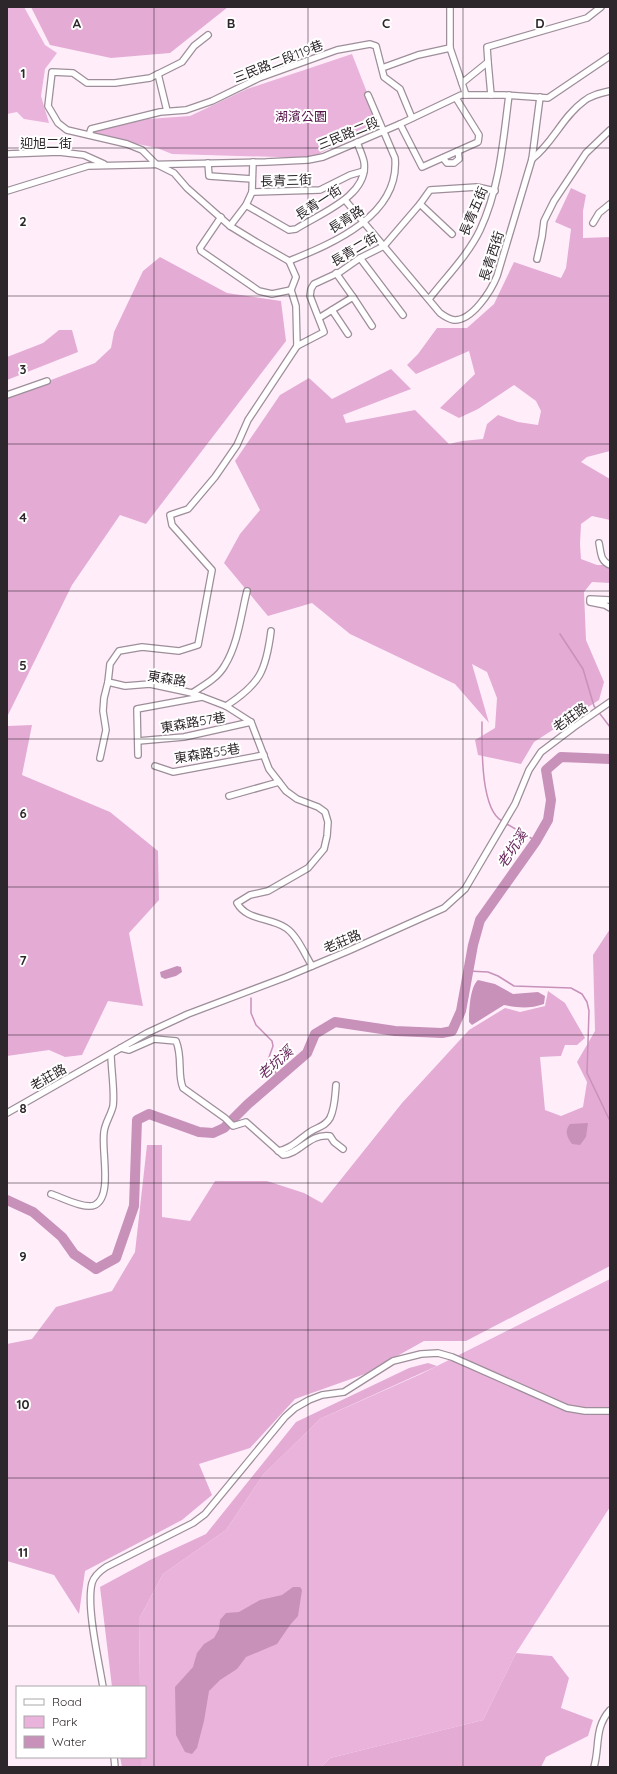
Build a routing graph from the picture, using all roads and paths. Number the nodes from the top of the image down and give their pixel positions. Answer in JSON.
{"nodes":[{"id":1,"x":450,"y":7,"type":"edge"},
{"id":2,"x":601,"y":7,"type":"edge"},
{"id":3,"x":208,"y":35,"type":"dead end"},
{"id":4,"x":450,"y":48,"type":"junction"},
{"id":5,"x":610,"y":56,"type":"edge"},
{"id":6,"x":488,"y":62,"type":"junction"},
{"id":7,"x":382,"y":68,"type":"junction"},
{"id":8,"x":158,"y":74,"type":"junction"},
{"id":9,"x":462,"y":83,"type":"junction"},
{"id":10,"x":610,"y":91,"type":"edge"},
{"id":11,"x":368,"y":95,"type":"dead end"},
{"id":12,"x":466,"y":95,"type":"junction"},
{"id":13,"x":491,"y":95,"type":"junction"},
{"id":14,"x":509,"y":95,"type":"junction"},
{"id":15,"x":540,"y":97,"type":"junction"},
{"id":16,"x":456,"y":98,"type":"junction"},
{"id":17,"x":167,"y":111,"type":"junction"},
{"id":18,"x":412,"y":118,"type":"junction"},
{"id":19,"x":400,"y":124,"type":"junction"},
{"id":20,"x":384,"y":130,"type":"junction"},
{"id":21,"x":610,"y":130,"type":"edge"},
{"id":22,"x":89,"y":135,"type":"junction"},
{"id":23,"x":356,"y":142,"type":"junction"},
{"id":24,"x":458,"y":151,"type":"junction"},
{"id":25,"x":7,"y":154,"type":"edge"},
{"id":26,"x":443,"y":158,"type":"junction"},
{"id":27,"x":532,"y":159,"type":"junction"},
{"id":28,"x":253,"y":162,"type":"junction"},
{"id":29,"x":208,"y":163,"type":"junction"},
{"id":30,"x":156,"y":164,"type":"junction"},
{"id":31,"x":106,"y":165,"type":"junction"},
{"id":32,"x":364,"y":171,"type":"junction"},
{"id":33,"x":252,"y":179,"type":"junction"},
{"id":34,"x":7,"y":191,"type":"edge"},
{"id":35,"x":495,"y":191,"type":"junction"},
{"id":36,"x":252,"y":192,"type":"junction"},
{"id":37,"x":345,"y":200,"type":"junction"},
{"id":38,"x":420,"y":204,"type":"junction"},
{"id":39,"x":610,"y":204,"type":"edge"},
{"id":40,"x":246,"y":205,"type":"junction"},
{"id":41,"x":221,"y":217,"type":"junction"},
{"id":42,"x":364,"y":222,"type":"junction"},
{"id":43,"x":593,"y":223,"type":"dead end"},
{"id":44,"x":230,"y":226,"type":"junction"},
{"id":45,"x":452,"y":234,"type":"dead end"},
{"id":46,"x":384,"y":246,"type":"junction"},
{"id":47,"x":360,"y":258,"type":"junction"},
{"id":48,"x":537,"y":259,"type":"dead end"},
{"id":49,"x":290,"y":261,"type":"junction"},
{"id":50,"x":336,"y":274,"type":"junction"},
{"id":51,"x":291,"y":290,"type":"junction"},
{"id":52,"x":353,"y":297,"type":"junction"},
{"id":53,"x":429,"y":299,"type":"junction"},
{"id":54,"x":332,"y":310,"type":"junction"},
{"id":55,"x":403,"y":315,"type":"dead end"},
{"id":56,"x":319,"y":318,"type":"junction"},
{"id":57,"x":372,"y":326,"type":"dead end"},
{"id":58,"x":348,"y":334,"type":"dead end"},
{"id":59,"x":297,"y":346,"type":"junction"},
{"id":60,"x":47,"y":381,"type":"dead end"},
{"id":61,"x":7,"y":395,"type":"edge"},
{"id":62,"x":599,"y":543,"type":"dead end"},
{"id":63,"x":610,"y":565,"type":"edge"},
{"id":64,"x":247,"y":591,"type":"dead end"},
{"id":65,"x":610,"y":600,"type":"edge"},
{"id":66,"x":610,"y":608,"type":"edge"},
{"id":67,"x":271,"y":631,"type":"dead end"},
{"id":68,"x":108,"y":682,"type":"junction"},
{"id":69,"x":192,"y":693,"type":"junction"},
{"id":70,"x":202,"y":697,"type":"junction"},
{"id":71,"x":610,"y":702,"type":"edge"},
{"id":72,"x":226,"y":706,"type":"junction"},
{"id":73,"x":251,"y":722,"type":"junction"},
{"id":74,"x":138,"y":742,"type":"junction"},
{"id":75,"x":138,"y":755,"type":"dead end"},
{"id":76,"x":264,"y":755,"type":"junction"},
{"id":77,"x":100,"y":758,"type":"dead end"},
{"id":78,"x":155,"y":766,"type":"dead end"},
{"id":79,"x":279,"y":782,"type":"junction"},
{"id":80,"x":229,"y":796,"type":"dead end"},
{"id":81,"x":312,"y":966,"type":"junction"},
{"id":82,"x":121,"y":1048,"type":"junction"},
{"id":83,"x":111,"y":1054,"type":"junction"},
{"id":84,"x":336,"y":1085,"type":"dead end"},
{"id":85,"x":7,"y":1113,"type":"edge"},
{"id":86,"x":343,"y":1149,"type":"dead end"},
{"id":87,"x":278,"y":1151,"type":"junction"},
{"id":88,"x":51,"y":1194,"type":"dead end"},
{"id":89,"x":610,"y":1411,"type":"edge"},
{"id":90,"x":103,"y":1686,"type":"edge"},
{"id":91,"x":610,"y":1710,"type":"edge"},
{"id":92,"x":594,"y":1767,"type":"edge"}],
"edges":[{"from":1,"to":4,"type":"street"},
{"from":2,"to":6,"type":"street"},
{"from":3,"to":8,"type":"street"},
{"from":4,"to":7,"type":"street"},
{"from":4,"to":9,"type":"street"},
{"from":5,"to":15,"type":"street","name":"三民路二段"},
{"from":6,"to":9,"type":"street"},
{"from":6,"to":13,"type":"street"},
{"from":7,"to":17,"type":"street","name":"三民路二段119巷"},
{"from":7,"to":18,"type":"street","name":"三民路二段119巷"},
{"from":8,"to":17,"type":"street"},
{"from":8,"to":22,"type":"street"},
{"from":9,"to":12,"type":"street"},
{"from":10,"to":27,"type":"street"},
{"from":11,"to":20,"type":"street","name":"長青路"},
{"from":12,"to":13,"type":"street","name":"三民路二段"},
{"from":12,"to":16,"type":"street","name":"三民路二段"},
{"from":13,"to":14,"type":"street","name":"三民路二段"},
{"from":14,"to":15,"type":"street","name":"三民路二段"},
{"from":14,"to":35,"type":"street","name":"長青五街"},
{"from":15,"to":27,"type":"street","name":"長青西街"},
{"from":16,"to":18,"type":"street","name":"三民路二段"},
{"from":16,"to":24,"type":"street"},
{"from":17,"to":22,"type":"street","name":"三民路二段119巷"},
{"from":18,"to":19,"type":"street","name":"三民路二段"},
{"from":19,"to":20,"type":"street","name":"三民路二段"},
{"from":19,"to":26,"type":"street"},
{"from":20,"to":23,"type":"street","name":"三民路二段"},
{"from":20,"to":42,"type":"street","name":"長青路"},
{"from":21,"to":48,"type":"street"},
{"from":22,"to":30,"type":"street"},
{"from":23,"to":28,"type":"street","name":"三民路二段"},
{"from":23,"to":32,"type":"street"},
{"from":24,"to":26,"type":"street"},
{"from":24,"to":26,"type":"street"},
{"from":25,"to":31,"type":"street","name":"迎旭二街"},
{"from":27,"to":53,"type":"street","name":"長青西街"},
{"from":28,"to":29,"type":"street","name":"三民路二段"},
{"from":28,"to":33,"type":"street"},
{"from":29,"to":30,"type":"street","name":"三民路二段"},
{"from":29,"to":33,"type":"street"},
{"from":30,"to":31,"type":"street","name":"三民路二段"},
{"from":30,"to":41,"type":"street"},
{"from":31,"to":34,"type":"street","name":"三民路二段"},
{"from":32,"to":36,"type":"street","name":"長青三街"},
{"from":32,"to":37,"type":"street","name":"長青一街"},
{"from":33,"to":36,"type":"street"},
{"from":35,"to":38,"type":"street","name":"長青二街"},
{"from":35,"to":53,"type":"street","name":"長青五街"},
{"from":36,"to":40,"type":"street"},
{"from":37,"to":40,"type":"street","name":"長青一街"},
{"from":37,"to":42,"type":"street","name":"長青西街"},
{"from":38,"to":45,"type":"street"},
{"from":38,"to":46,"type":"street","name":"長青二街"},
{"from":39,"to":43,"type":"street"},
{"from":40,"to":44,"type":"street"},
{"from":41,"to":44,"type":"street"},
{"from":41,"to":51,"type":"street"},
{"from":42,"to":46,"type":"street","name":"長青西街"},
{"from":42,"to":49,"type":"street","name":"長青路"},
{"from":44,"to":49,"type":"street"},
{"from":46,"to":47,"type":"street","name":"長青二街"},
{"from":46,"to":53,"type":"street","name":"長青西街"},
{"from":47,"to":50,"type":"street","name":"長青二街"},
{"from":47,"to":55,"type":"street"},
{"from":49,"to":51,"type":"street"},
{"from":50,"to":52,"type":"street"},
{"from":50,"to":56,"type":"street","name":"長青二街"},
{"from":51,"to":59,"type":"street"},
{"from":52,"to":54,"type":"street"},
{"from":52,"to":57,"type":"street"},
{"from":54,"to":56,"type":"street"},
{"from":54,"to":58,"type":"street"},
{"from":56,"to":59,"type":"street"},
{"from":59,"to":68,"type":"street","name":"東森路"},
{"from":60,"to":61,"type":"street"},
{"from":62,"to":63,"type":"street"},
{"from":64,"to":69,"type":"street"},
{"from":65,"to":66,"type":"street"},
{"from":67,"to":72,"type":"street"},
{"from":68,"to":69,"type":"street","name":"東森路"},
{"from":68,"to":77,"type":"street"},
{"from":69,"to":70,"type":"street","name":"東森路"},
{"from":70,"to":72,"type":"street","name":"東森路"},
{"from":70,"to":74,"type":"street"},
{"from":71,"to":81,"type":"street","name":"老莊路"},
{"from":72,"to":73,"type":"street","name":"東森路"},
{"from":73,"to":74,"type":"street","name":"東森路57巷"},
{"from":73,"to":76,"type":"street"},
{"from":74,"to":75,"type":"street"},
{"from":76,"to":78,"type":"street","name":"東森路55巷"},
{"from":76,"to":79,"type":"street"},
{"from":79,"to":80,"type":"street"},
{"from":79,"to":81,"type":"street"},
{"from":81,"to":82,"type":"street","name":"老莊路"},
{"from":82,"to":83,"type":"street","name":"老莊路"},
{"from":82,"to":87,"type":"street"},
{"from":83,"to":85,"type":"street","name":"老莊路"},
{"from":83,"to":88,"type":"street"},
{"from":84,"to":87,"type":"street"},
{"from":86,"to":87,"type":"street"},
{"from":89,"to":90,"type":"street"},
{"from":91,"to":92,"type":"street"}]}
